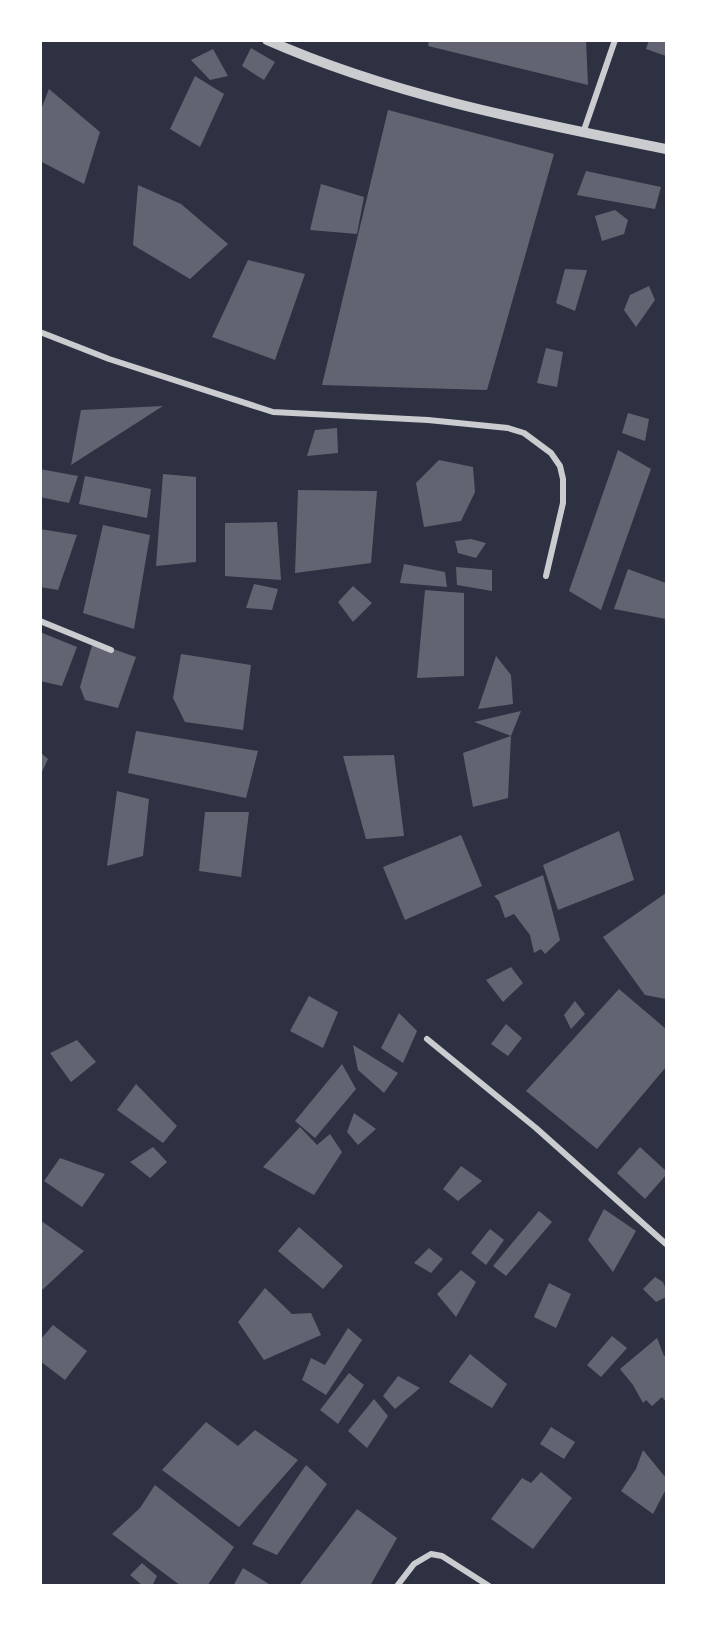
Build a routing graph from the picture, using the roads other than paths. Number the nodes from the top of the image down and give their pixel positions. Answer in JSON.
{"nodes":[{"id":1,"x":267,"y":40,"type":"edge"},
{"id":2,"x":615,"y":40,"type":"edge"},
{"id":3,"x":583,"y":133,"type":"junction"},
{"id":4,"x":666,"y":149,"type":"edge"},
{"id":5,"x":40,"y":332,"type":"edge"},
{"id":6,"x":546,"y":576,"type":"dead end"},
{"id":7,"x":40,"y":621,"type":"edge"},
{"id":8,"x":111,"y":650,"type":"dead end"},
{"id":9,"x":427,"y":1039,"type":"dead end"},
{"id":10,"x":666,"y":1244,"type":"edge"},
{"id":11,"x":397,"y":1586,"type":"edge"},
{"id":12,"x":489,"y":1586,"type":"edge"}],
"edges":[{"from":1,"to":3,"type":"street"},
{"from":2,"to":3,"type":"street"},
{"from":3,"to":4,"type":"street"},
{"from":5,"to":6,"type":"street"},
{"from":7,"to":8,"type":"street"},
{"from":9,"to":10,"type":"street"},
{"from":11,"to":12,"type":"street"}]}
